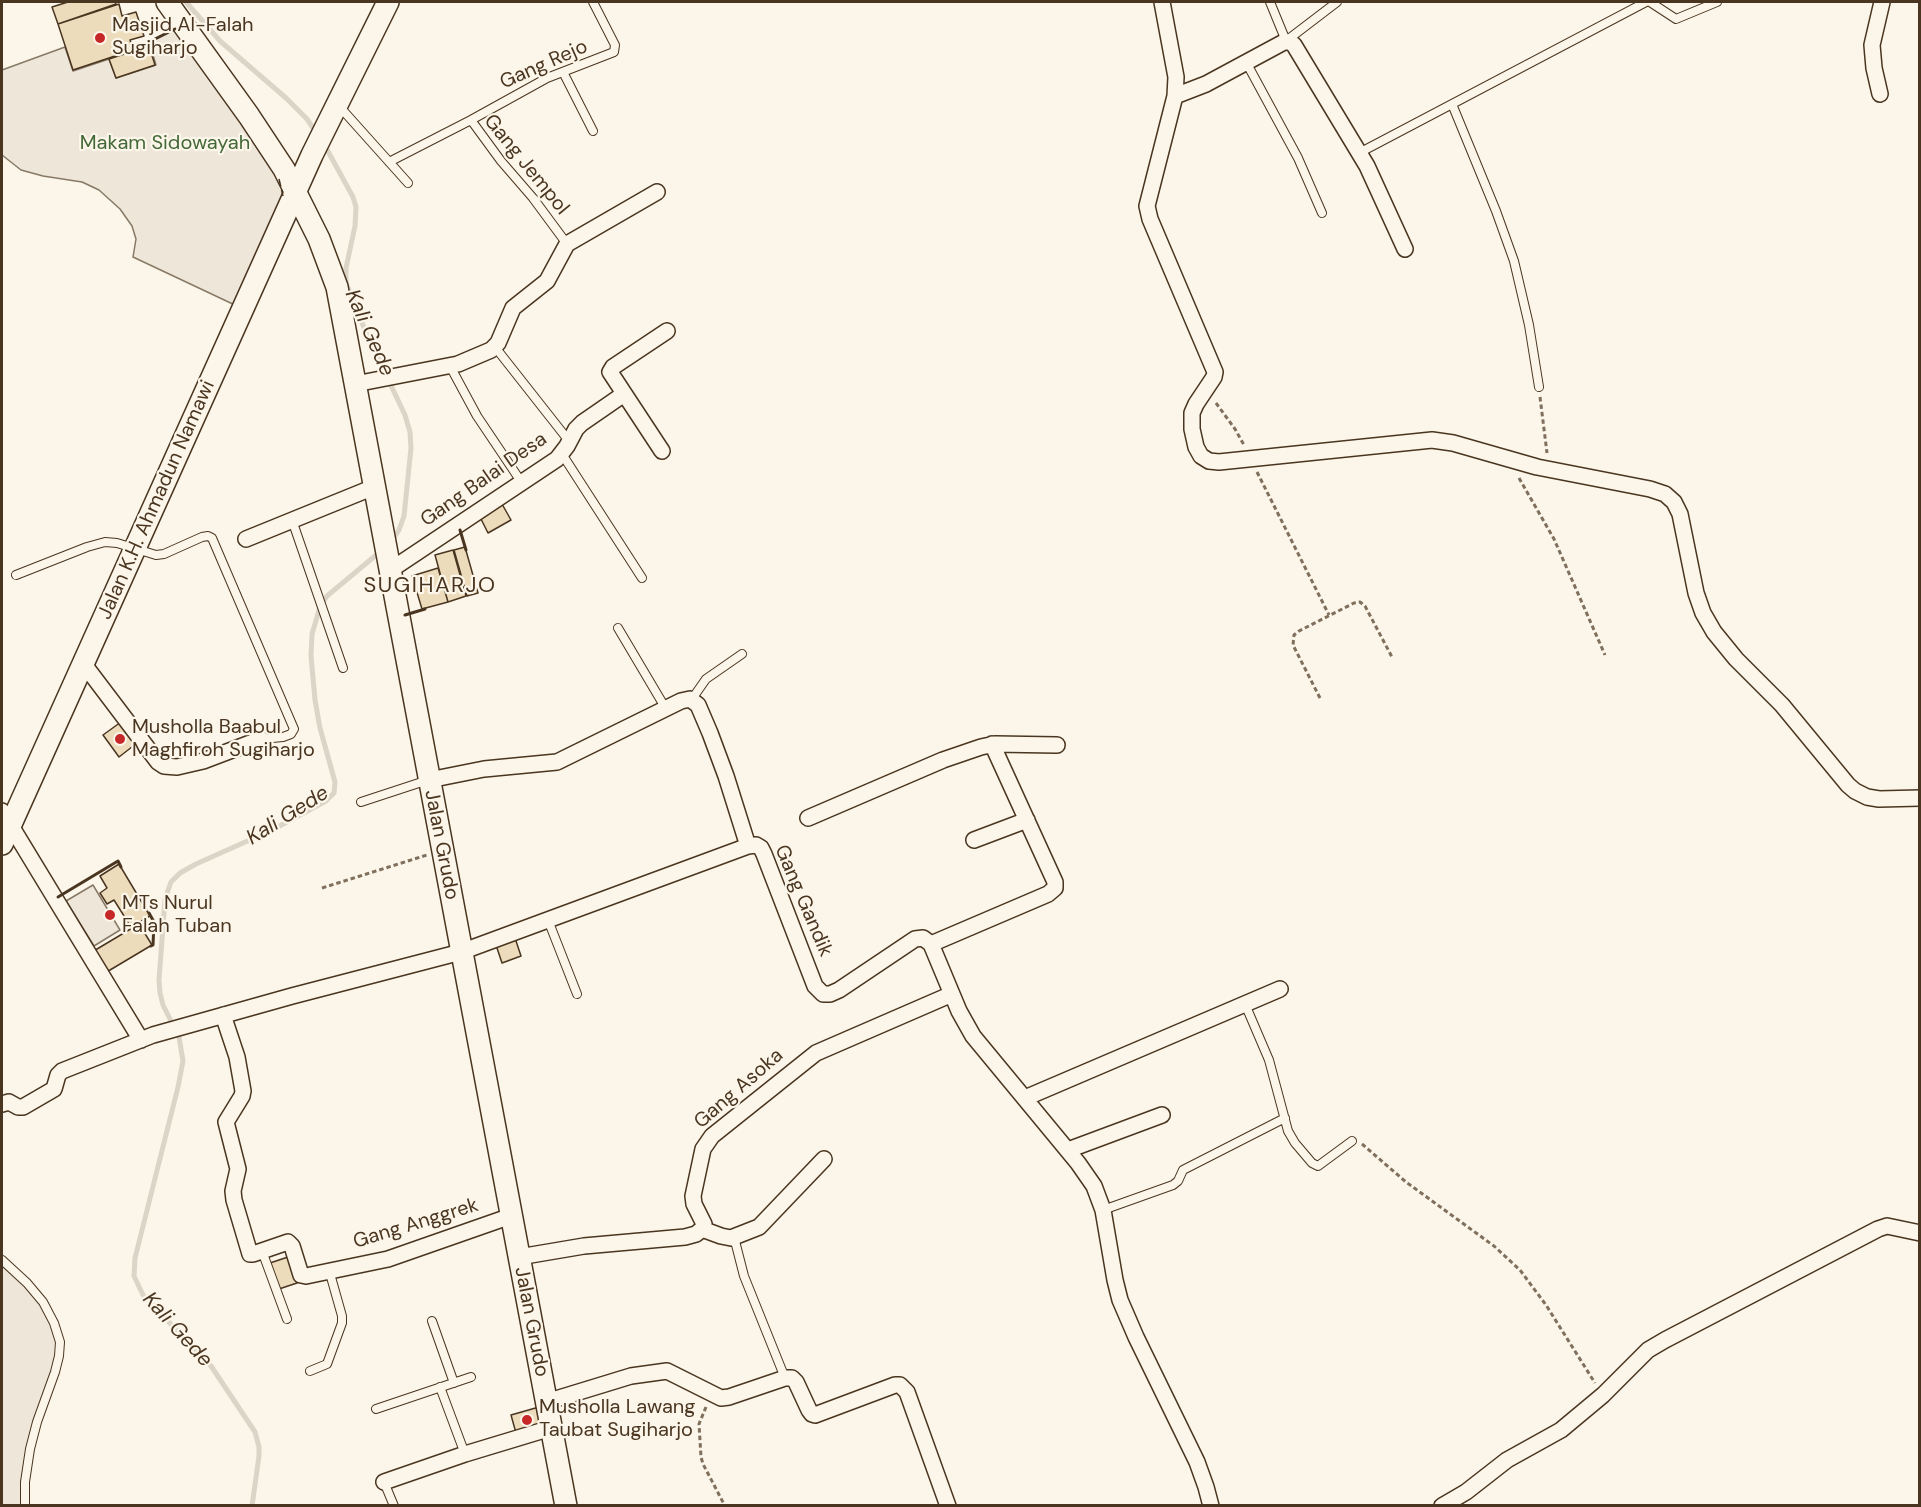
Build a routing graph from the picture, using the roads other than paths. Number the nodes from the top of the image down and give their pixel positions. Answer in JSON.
{"nodes":[{"id":1,"x":167,"y":2,"type":"edge"},
{"id":2,"x":388,"y":2,"type":"edge"},
{"id":3,"x":592,"y":2,"type":"edge"},
{"id":4,"x":1162,"y":2,"type":"edge"},
{"id":5,"x":1270,"y":2,"type":"edge"},
{"id":6,"x":1336,"y":2,"type":"edge"},
{"id":7,"x":1648,"y":2,"type":"edge"},
{"id":8,"x":1717,"y":2,"type":"edge"},
{"id":9,"x":1882,"y":2,"type":"edge"},
{"id":10,"x":1286,"y":41,"type":"junction"},
{"id":11,"x":1246,"y":62,"type":"junction"},
{"id":12,"x":563,"y":72,"type":"junction"},
{"id":13,"x":1880,"y":94,"type":"dead end"},
{"id":14,"x":1175,"y":96,"type":"junction"},
{"id":15,"x":1452,"y":104,"type":"junction"},
{"id":16,"x":335,"y":108,"type":"junction"},
{"id":17,"x":471,"y":120,"type":"junction"},
{"id":18,"x":593,"y":131,"type":"dead end"},
{"id":19,"x":1359,"y":153,"type":"junction"},
{"id":20,"x":389,"y":162,"type":"junction"},
{"id":21,"x":408,"y":183,"type":"dead end"},
{"id":22,"x":296,"y":190,"type":"junction"},
{"id":23,"x":657,"y":192,"type":"dead end"},
{"id":24,"x":1322,"y":213,"type":"dead end"},
{"id":25,"x":567,"y":244,"type":"junction"},
{"id":26,"x":1405,"y":249,"type":"dead end"},
{"id":27,"x":667,"y":331,"type":"dead end"},
{"id":28,"x":495,"y":347,"type":"junction"},
{"id":29,"x":450,"y":366,"type":"junction"},
{"id":30,"x":355,"y":384,"type":"junction"},
{"id":31,"x":1539,"y":387,"type":"road end"},
{"id":32,"x":624,"y":394,"type":"junction"},
{"id":33,"x":566,"y":447,"type":"junction"},
{"id":34,"x":662,"y":451,"type":"dead end"},
{"id":35,"x":522,"y":483,"type":"junction"},
{"id":36,"x":374,"y":487,"type":"junction"},
{"id":37,"x":292,"y":520,"type":"junction"},
{"id":38,"x":246,"y":539,"type":"dead end"},
{"id":39,"x":135,"y":549,"type":"junction"},
{"id":40,"x":388,"y":564,"type":"junction"},
{"id":41,"x":16,"y":575,"type":"dead end"},
{"id":42,"x":642,"y":578,"type":"dead end"},
{"id":43,"x":618,"y":628,"type":"dead end"},
{"id":44,"x":742,"y":654,"type":"dead end"},
{"id":45,"x":83,"y":663,"type":"junction"},
{"id":46,"x":343,"y":668,"type":"dead end"},
{"id":47,"x":692,"y":699,"type":"junction"},
{"id":48,"x":666,"y":709,"type":"junction"},
{"id":49,"x":261,"y":739,"type":"joint"},
{"id":50,"x":992,"y":744,"type":"junction"},
{"id":51,"x":1057,"y":745,"type":"dead end"},
{"id":52,"x":429,"y":780,"type":"junction"},
{"id":53,"x":1920,"y":798,"type":"edge"},
{"id":54,"x":361,"y":802,"type":"dead end"},
{"id":55,"x":6,"y":817,"type":"edge"},
{"id":56,"x":808,"y":818,"type":"dead end"},
{"id":57,"x":1027,"y":820,"type":"junction"},
{"id":58,"x":974,"y":840,"type":"dead end"},
{"id":59,"x":2,"y":844,"type":"edge"},
{"id":60,"x":748,"y":846,"type":"junction"},
{"id":61,"x":548,"y":920,"type":"junction"},
{"id":62,"x":931,"y":944,"type":"junction"},
{"id":63,"x":461,"y":951,"type":"junction"},
{"id":64,"x":1280,"y":989,"type":"dead end"},
{"id":65,"x":578,"y":994,"type":"dead end"},
{"id":66,"x":952,"y":994,"type":"junction"},
{"id":67,"x":1245,"y":1004,"type":"junction"},
{"id":68,"x":223,"y":1015,"type":"junction"},
{"id":69,"x":141,"y":1040,"type":"junction"},
{"id":70,"x":1025,"y":1098,"type":"junction"},
{"id":71,"x":2,"y":1104,"type":"edge"},
{"id":72,"x":1162,"y":1115,"type":"dead end"},
{"id":73,"x":1285,"y":1118,"type":"junction"},
{"id":74,"x":1352,"y":1142,"type":"road end"},
{"id":75,"x":1068,"y":1150,"type":"junction"},
{"id":76,"x":824,"y":1160,"type":"dead end"},
{"id":77,"x":1103,"y":1210,"type":"junction"},
{"id":78,"x":511,"y":1216,"type":"junction"},
{"id":79,"x":702,"y":1229,"type":"junction"},
{"id":80,"x":1920,"y":1233,"type":"edge"},
{"id":81,"x":734,"y":1237,"type":"junction"},
{"id":82,"x":262,"y":1251,"type":"junction"},
{"id":83,"x":519,"y":1257,"type":"junction"},
{"id":84,"x":2,"y":1260,"type":"edge"},
{"id":85,"x":329,"y":1270,"type":"junction"},
{"id":86,"x":287,"y":1319,"type":"dead end"},
{"id":87,"x":432,"y":1321,"type":"dead end"},
{"id":88,"x":310,"y":1371,"type":"dead end"},
{"id":89,"x":471,"y":1377,"type":"dead end"},
{"id":90,"x":785,"y":1378,"type":"junction"},
{"id":91,"x":454,"y":1383,"type":"junction"},
{"id":92,"x":440,"y":1387,"type":"junction"},
{"id":93,"x":546,"y":1402,"type":"junction"},
{"id":94,"x":376,"y":1409,"type":"dead end"},
{"id":95,"x":551,"y":1428,"type":"junction"},
{"id":96,"x":465,"y":1454,"type":"junction"},
{"id":97,"x":384,"y":1482,"type":"joint"},
{"id":98,"x":25,"y":1506,"type":"edge"},
{"id":99,"x":394,"y":1506,"type":"edge"},
{"id":100,"x":566,"y":1506,"type":"edge"},
{"id":101,"x":948,"y":1506,"type":"edge"},
{"id":102,"x":1211,"y":1506,"type":"edge"},
{"id":103,"x":1442,"y":1506,"type":"edge"}],
"edges":[{"from":1,"to":22,"type":"street","name":"Jalan Grudo"},
{"from":2,"to":16,"type":"street","name":"Jalan K.H. Ahmadun Namawi"},
{"from":3,"to":12,"type":"lane","name":"Gang Rejo"},
{"from":4,"to":14,"type":"street"},
{"from":5,"to":10,"type":"lane"},
{"from":6,"to":10,"type":"lane"},
{"from":7,"to":8,"type":"lane"},
{"from":7,"to":15,"type":"lane"},
{"from":9,"to":13,"type":"street"},
{"from":10,"to":11,"type":"street"},
{"from":10,"to":19,"type":"street"},
{"from":11,"to":14,"type":"street"},
{"from":11,"to":24,"type":"lane"},
{"from":12,"to":17,"type":"lane","name":"Gang Rejo"},
{"from":12,"to":18,"type":"lane"},
{"from":14,"to":53,"type":"street"},
{"from":15,"to":19,"type":"lane"},
{"from":15,"to":31,"type":"lane"},
{"from":16,"to":20,"type":"lane"},
{"from":16,"to":22,"type":"street","name":"Jalan K.H. Ahmadun Namawi"},
{"from":17,"to":20,"type":"lane","name":"Gang Jempol"},
{"from":17,"to":25,"type":"lane","name":"Gang Jempol"},
{"from":19,"to":26,"type":"street"},
{"from":20,"to":21,"type":"lane"},
{"from":22,"to":30,"type":"street","name":"Jalan Grudo"},
{"from":22,"to":39,"type":"street","name":"Jalan K.H. Ahmadun Namawi"},
{"from":23,"to":25,"type":"street"},
{"from":25,"to":28,"type":"street"},
{"from":27,"to":32,"type":"street"},
{"from":28,"to":29,"type":"street"},
{"from":28,"to":33,"type":"lane"},
{"from":29,"to":30,"type":"street"},
{"from":29,"to":35,"type":"lane"},
{"from":30,"to":36,"type":"street","name":"Jalan Grudo"},
{"from":32,"to":33,"type":"street","name":"Gang Balai Desa"},
{"from":32,"to":34,"type":"street"},
{"from":33,"to":35,"type":"street","name":"Gang Balai Desa"},
{"from":33,"to":42,"type":"lane"},
{"from":35,"to":40,"type":"street","name":"Gang Balai Desa"},
{"from":36,"to":37,"type":"street"},
{"from":36,"to":40,"type":"street","name":"Jalan Grudo"},
{"from":37,"to":38,"type":"street"},
{"from":37,"to":46,"type":"lane"},
{"from":39,"to":41,"type":"lane"},
{"from":39,"to":45,"type":"street","name":"Jalan K.H. Ahmadun Namawi"},
{"from":39,"to":49,"type":"lane"},
{"from":40,"to":52,"type":"street","name":"Jalan Grudo"},
{"from":43,"to":48,"type":"lane"},
{"from":44,"to":47,"type":"lane"},
{"from":45,"to":49,"type":"street"},
{"from":45,"to":55,"type":"street","name":"Jalan K.H. Ahmadun Namawi"},
{"from":47,"to":48,"type":"street"},
{"from":47,"to":60,"type":"street"},
{"from":48,"to":52,"type":"street"},
{"from":50,"to":51,"type":"street"},
{"from":50,"to":56,"type":"street"},
{"from":50,"to":57,"type":"street"},
{"from":52,"to":54,"type":"lane"},
{"from":52,"to":63,"type":"street","name":"Jalan Grudo"},
{"from":55,"to":59,"type":"street","name":"Jalan K.H. Ahmadun Namawi"},
{"from":55,"to":69,"type":"street"},
{"from":57,"to":58,"type":"street"},
{"from":57,"to":62,"type":"street"},
{"from":60,"to":61,"type":"street","name":"Gang Gandik"},
{"from":60,"to":62,"type":"street","name":"Gang Gandik"},
{"from":61,"to":63,"type":"street","name":"Gang Gandik"},
{"from":61,"to":65,"type":"lane"},
{"from":62,"to":66,"type":"street"},
{"from":63,"to":68,"type":"street","name":"Gang Gandik"},
{"from":63,"to":78,"type":"street","name":"Jalan Grudo"},
{"from":64,"to":67,"type":"street"},
{"from":66,"to":70,"type":"street"},
{"from":66,"to":79,"type":"street","name":"Gang Asoka"},
{"from":67,"to":70,"type":"street"},
{"from":67,"to":73,"type":"lane"},
{"from":68,"to":69,"type":"street","name":"Gang Gandik"},
{"from":68,"to":82,"type":"street"},
{"from":69,"to":71,"type":"street","name":"Gang Gandik"},
{"from":70,"to":75,"type":"street"},
{"from":72,"to":75,"type":"street"},
{"from":73,"to":74,"type":"lane"},
{"from":73,"to":77,"type":"lane"},
{"from":75,"to":77,"type":"street"},
{"from":76,"to":81,"type":"street"},
{"from":77,"to":102,"type":"street"},
{"from":78,"to":83,"type":"street","name":"Jalan Grudo"},
{"from":78,"to":85,"type":"street","name":"Gang Anggrek"},
{"from":79,"to":81,"type":"street"},
{"from":79,"to":83,"type":"street"},
{"from":80,"to":103,"type":"street"},
{"from":81,"to":90,"type":"lane"},
{"from":82,"to":85,"type":"street","name":"Gang Anggrek"},
{"from":82,"to":86,"type":"lane"},
{"from":83,"to":93,"type":"street","name":"Jalan Grudo"},
{"from":84,"to":98,"type":"lane"},
{"from":85,"to":88,"type":"lane"},
{"from":87,"to":91,"type":"lane"},
{"from":89,"to":91,"type":"lane"},
{"from":90,"to":93,"type":"street"},
{"from":90,"to":101,"type":"street"},
{"from":91,"to":92,"type":"lane"},
{"from":92,"to":94,"type":"lane"},
{"from":92,"to":96,"type":"lane"},
{"from":93,"to":95,"type":"street","name":"Jalan Grudo"},
{"from":95,"to":96,"type":"street"},
{"from":95,"to":100,"type":"street","name":"Jalan Grudo"},
{"from":96,"to":97,"type":"street"},
{"from":97,"to":99,"type":"lane"}]}
